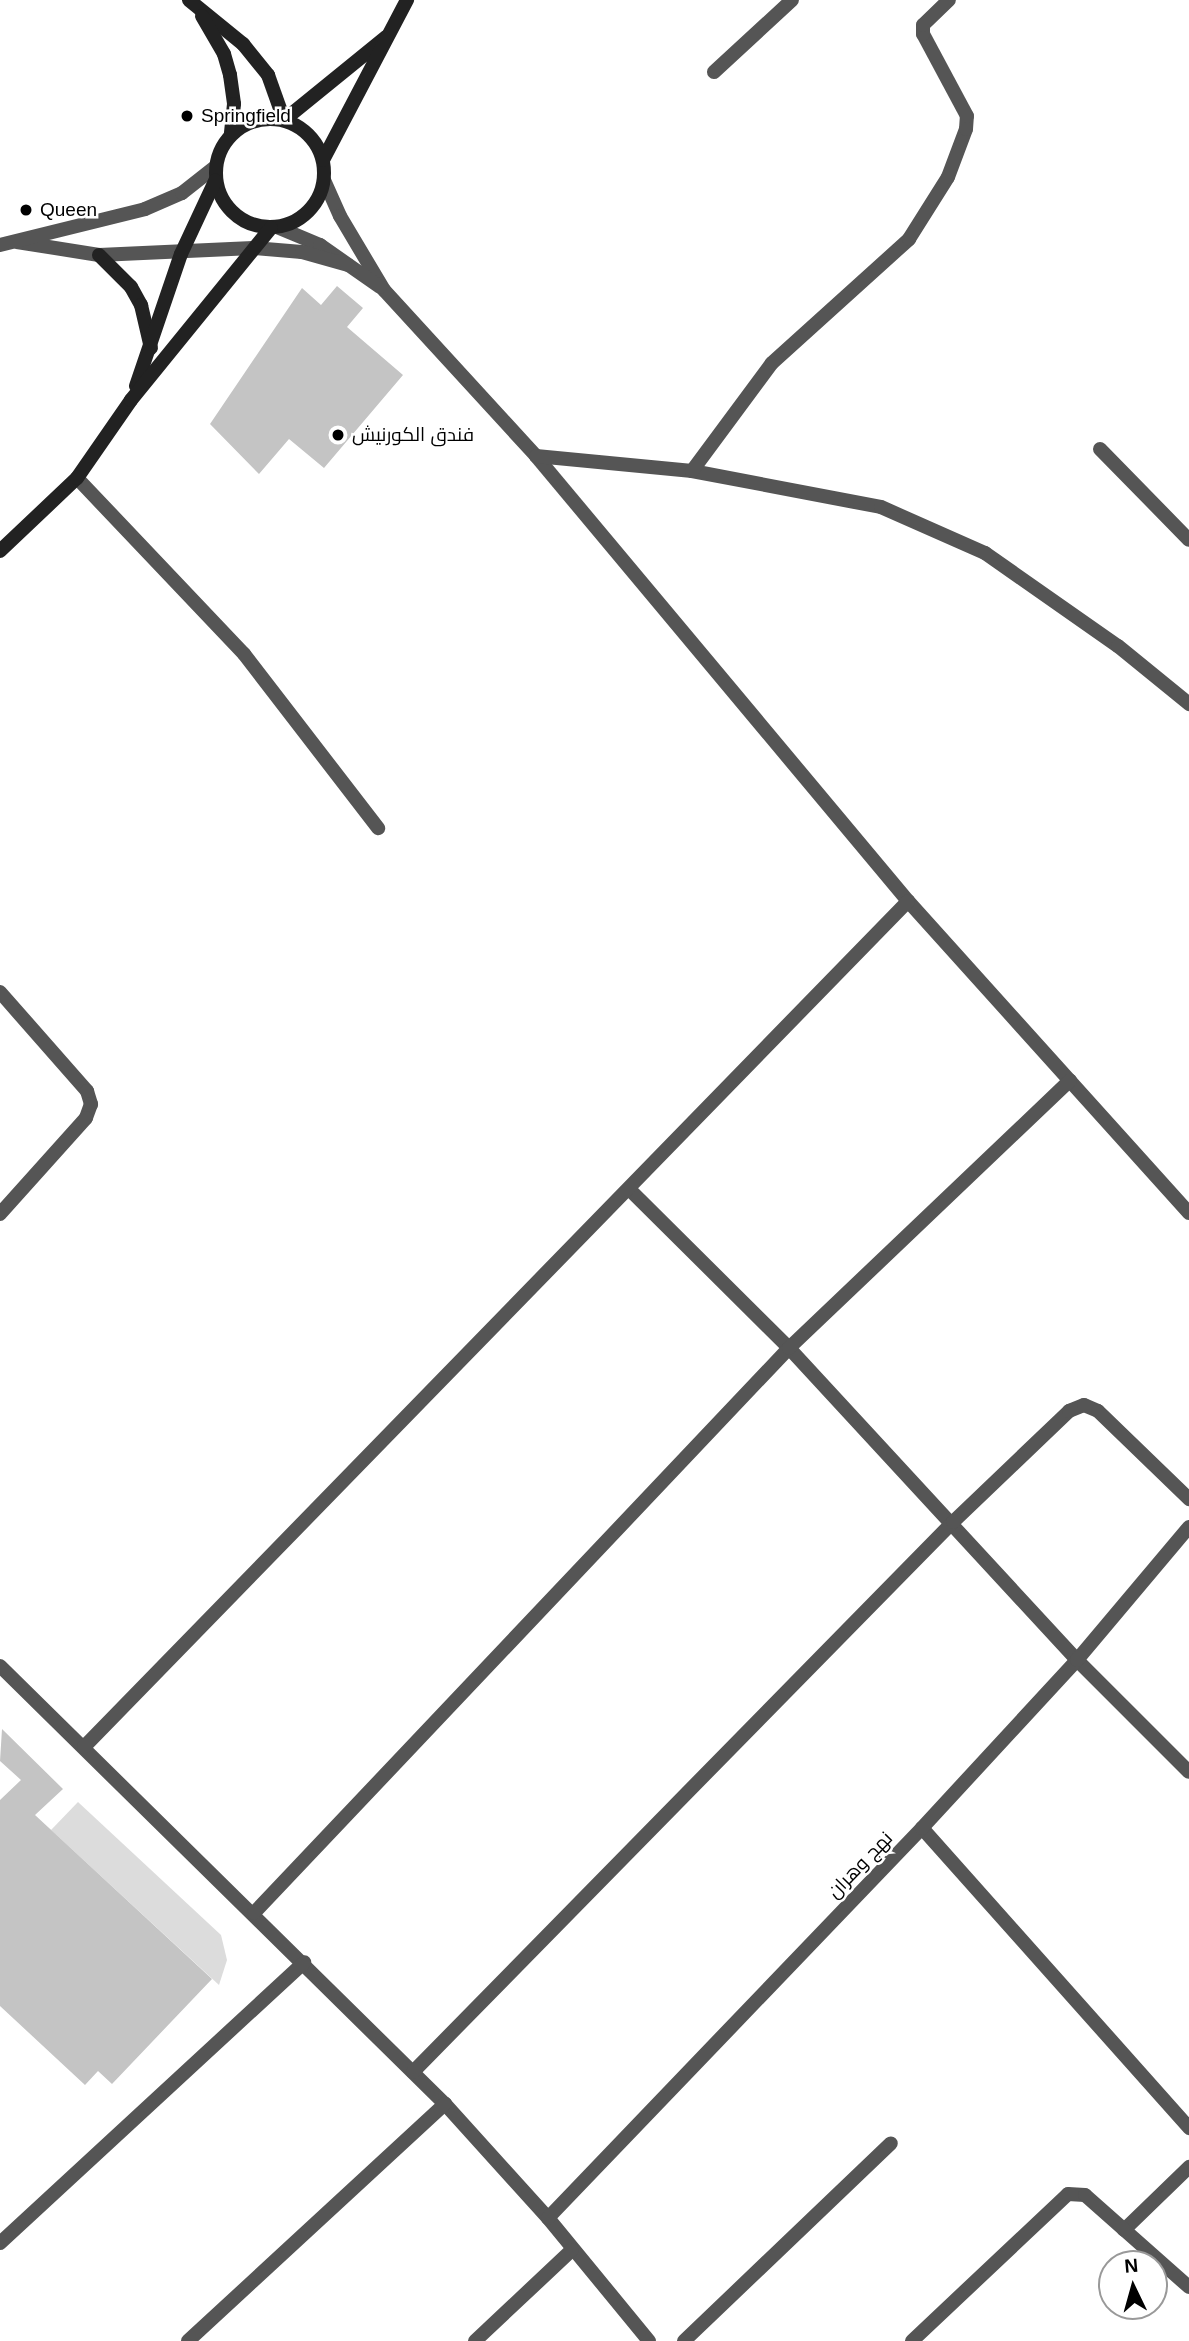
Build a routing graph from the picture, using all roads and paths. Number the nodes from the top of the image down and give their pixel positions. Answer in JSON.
{"nodes":[{"id":1,"x":407,"y":0,"type":"edge"},
{"id":2,"x":792,"y":0,"type":"edge"},
{"id":3,"x":949,"y":0,"type":"edge"},
{"id":4,"x":194,"y":4,"type":"edge"},
{"id":5,"x":386,"y":37,"type":"junction"},
{"id":6,"x":714,"y":72,"type":"dead end"},
{"id":7,"x":284,"y":120,"type":"junction"},
{"id":8,"x":231,"y":134,"type":"junction"},
{"id":9,"x":323,"y":160,"type":"junction"},
{"id":10,"x":215,"y":174,"type":"junction"},
{"id":11,"x":324,"y":180,"type":"junction"},
{"id":12,"x":274,"y":228,"type":"junction"},
{"id":13,"x":17,"y":242,"type":"junction"},
{"id":14,"x":0,"y":245,"type":"edge"},
{"id":15,"x":253,"y":248,"type":"junction"},
{"id":16,"x":181,"y":254,"type":"junction"},
{"id":17,"x":99,"y":256,"type":"junction"},
{"id":18,"x":348,"y":265,"type":"junction"},
{"id":19,"x":384,"y":290,"type":"junction"},
{"id":20,"x":151,"y":348,"type":"junction"},
{"id":21,"x":131,"y":400,"type":"junction"},
{"id":22,"x":1100,"y":449,"type":"dead end"},
{"id":23,"x":536,"y":456,"type":"junction"},
{"id":24,"x":692,"y":471,"type":"junction"},
{"id":25,"x":77,"y":478,"type":"junction"},
{"id":26,"x":1189,"y":540,"type":"edge"},
{"id":27,"x":0,"y":551,"type":"edge"},
{"id":28,"x":1189,"y":704,"type":"edge"},
{"id":29,"x":378,"y":828,"type":"dead end"},
{"id":30,"x":908,"y":901,"type":"junction"},
{"id":31,"x":0,"y":992,"type":"edge"},
{"id":32,"x":1070,"y":1080,"type":"junction"},
{"id":33,"x":629,"y":1189,"type":"junction"},
{"id":34,"x":1189,"y":1213,"type":"edge"},
{"id":35,"x":0,"y":1214,"type":"edge"},
{"id":36,"x":789,"y":1348,"type":"junction"},
{"id":37,"x":1189,"y":1499,"type":"edge"},
{"id":38,"x":953,"y":1522,"type":"junction"},
{"id":39,"x":1189,"y":1527,"type":"edge"},
{"id":40,"x":1077,"y":1660,"type":"junction"},
{"id":41,"x":0,"y":1666,"type":"edge"},
{"id":42,"x":84,"y":1747,"type":"junction"},
{"id":43,"x":1189,"y":1772,"type":"edge"},
{"id":44,"x":922,"y":1829,"type":"junction"},
{"id":45,"x":254,"y":1913,"type":"junction"},
{"id":46,"x":304,"y":1962,"type":"junction"},
{"id":47,"x":413,"y":2072,"type":"junction"},
{"id":48,"x":445,"y":2104,"type":"junction"},
{"id":49,"x":1189,"y":2128,"type":"edge"},
{"id":50,"x":891,"y":2143,"type":"dead end"},
{"id":51,"x":1189,"y":2167,"type":"edge"},
{"id":52,"x":548,"y":2218,"type":"junction"},
{"id":53,"x":1124,"y":2230,"type":"junction"},
{"id":54,"x":0,"y":2244,"type":"edge"},
{"id":55,"x":572,"y":2250,"type":"junction"},
{"id":56,"x":1189,"y":2287,"type":"edge"},
{"id":57,"x":188,"y":2341,"type":"edge"},
{"id":58,"x":475,"y":2341,"type":"edge"},
{"id":59,"x":649,"y":2341,"type":"edge"},
{"id":60,"x":684,"y":2341,"type":"edge"},
{"id":61,"x":912,"y":2341,"type":"edge"}],
"edges":[{"from":1,"to":5,"type":"main road"},
{"from":2,"to":6,"type":"street"},
{"from":3,"to":24,"type":"street"},
{"from":4,"to":7,"type":"main road"},
{"from":4,"to":8,"type":"main road"},
{"from":5,"to":7,"type":"main road"},
{"from":5,"to":9,"type":"main road"},
{"from":7,"to":8,"type":"main road"},
{"from":7,"to":9,"type":"main road"},
{"from":8,"to":10,"type":"main road"},
{"from":9,"to":11,"type":"main road"},
{"from":10,"to":12,"type":"main road"},
{"from":10,"to":13,"type":"street"},
{"from":10,"to":16,"type":"main road"},
{"from":11,"to":12,"type":"main road"},
{"from":11,"to":19,"type":"street"},
{"from":12,"to":15,"type":"main road"},
{"from":12,"to":18,"type":"street"},
{"from":13,"to":14,"type":"street"},
{"from":13,"to":17,"type":"street"},
{"from":15,"to":16,"type":"street"},
{"from":15,"to":18,"type":"street"},
{"from":15,"to":21,"type":"main road"},
{"from":16,"to":17,"type":"street"},
{"from":16,"to":20,"type":"main road"},
{"from":17,"to":20,"type":"main road"},
{"from":18,"to":19,"type":"street"},
{"from":19,"to":23,"type":"street"},
{"from":20,"to":21,"type":"main road"},
{"from":21,"to":25,"type":"main road"},
{"from":22,"to":26,"type":"street"},
{"from":23,"to":24,"type":"street"},
{"from":23,"to":30,"type":"street"},
{"from":24,"to":28,"type":"street"},
{"from":25,"to":27,"type":"main road"},
{"from":25,"to":29,"type":"street"},
{"from":30,"to":32,"type":"street"},
{"from":30,"to":33,"type":"street"},
{"from":31,"to":35,"type":"street"},
{"from":32,"to":34,"type":"street"},
{"from":32,"to":36,"type":"street"},
{"from":33,"to":36,"type":"street"},
{"from":33,"to":42,"type":"street"},
{"from":36,"to":38,"type":"street"},
{"from":36,"to":45,"type":"street"},
{"from":37,"to":38,"type":"street"},
{"from":38,"to":40,"type":"street"},
{"from":38,"to":47,"type":"street"},
{"from":39,"to":40,"type":"street","name":"نهج وهران"},
{"from":40,"to":43,"type":"street"},
{"from":40,"to":44,"type":"street","name":"نهج وهران"},
{"from":41,"to":42,"type":"street"},
{"from":42,"to":45,"type":"street"},
{"from":44,"to":49,"type":"street"},
{"from":44,"to":52,"type":"street","name":"نهج وهران"},
{"from":45,"to":46,"type":"street"},
{"from":46,"to":47,"type":"street"},
{"from":46,"to":54,"type":"street"},
{"from":47,"to":48,"type":"street"},
{"from":48,"to":52,"type":"street"},
{"from":48,"to":57,"type":"street"},
{"from":50,"to":60,"type":"street"},
{"from":51,"to":53,"type":"street"},
{"from":52,"to":55,"type":"street"},
{"from":53,"to":56,"type":"street"},
{"from":53,"to":61,"type":"street"},
{"from":55,"to":58,"type":"street"},
{"from":55,"to":59,"type":"street"}]}
